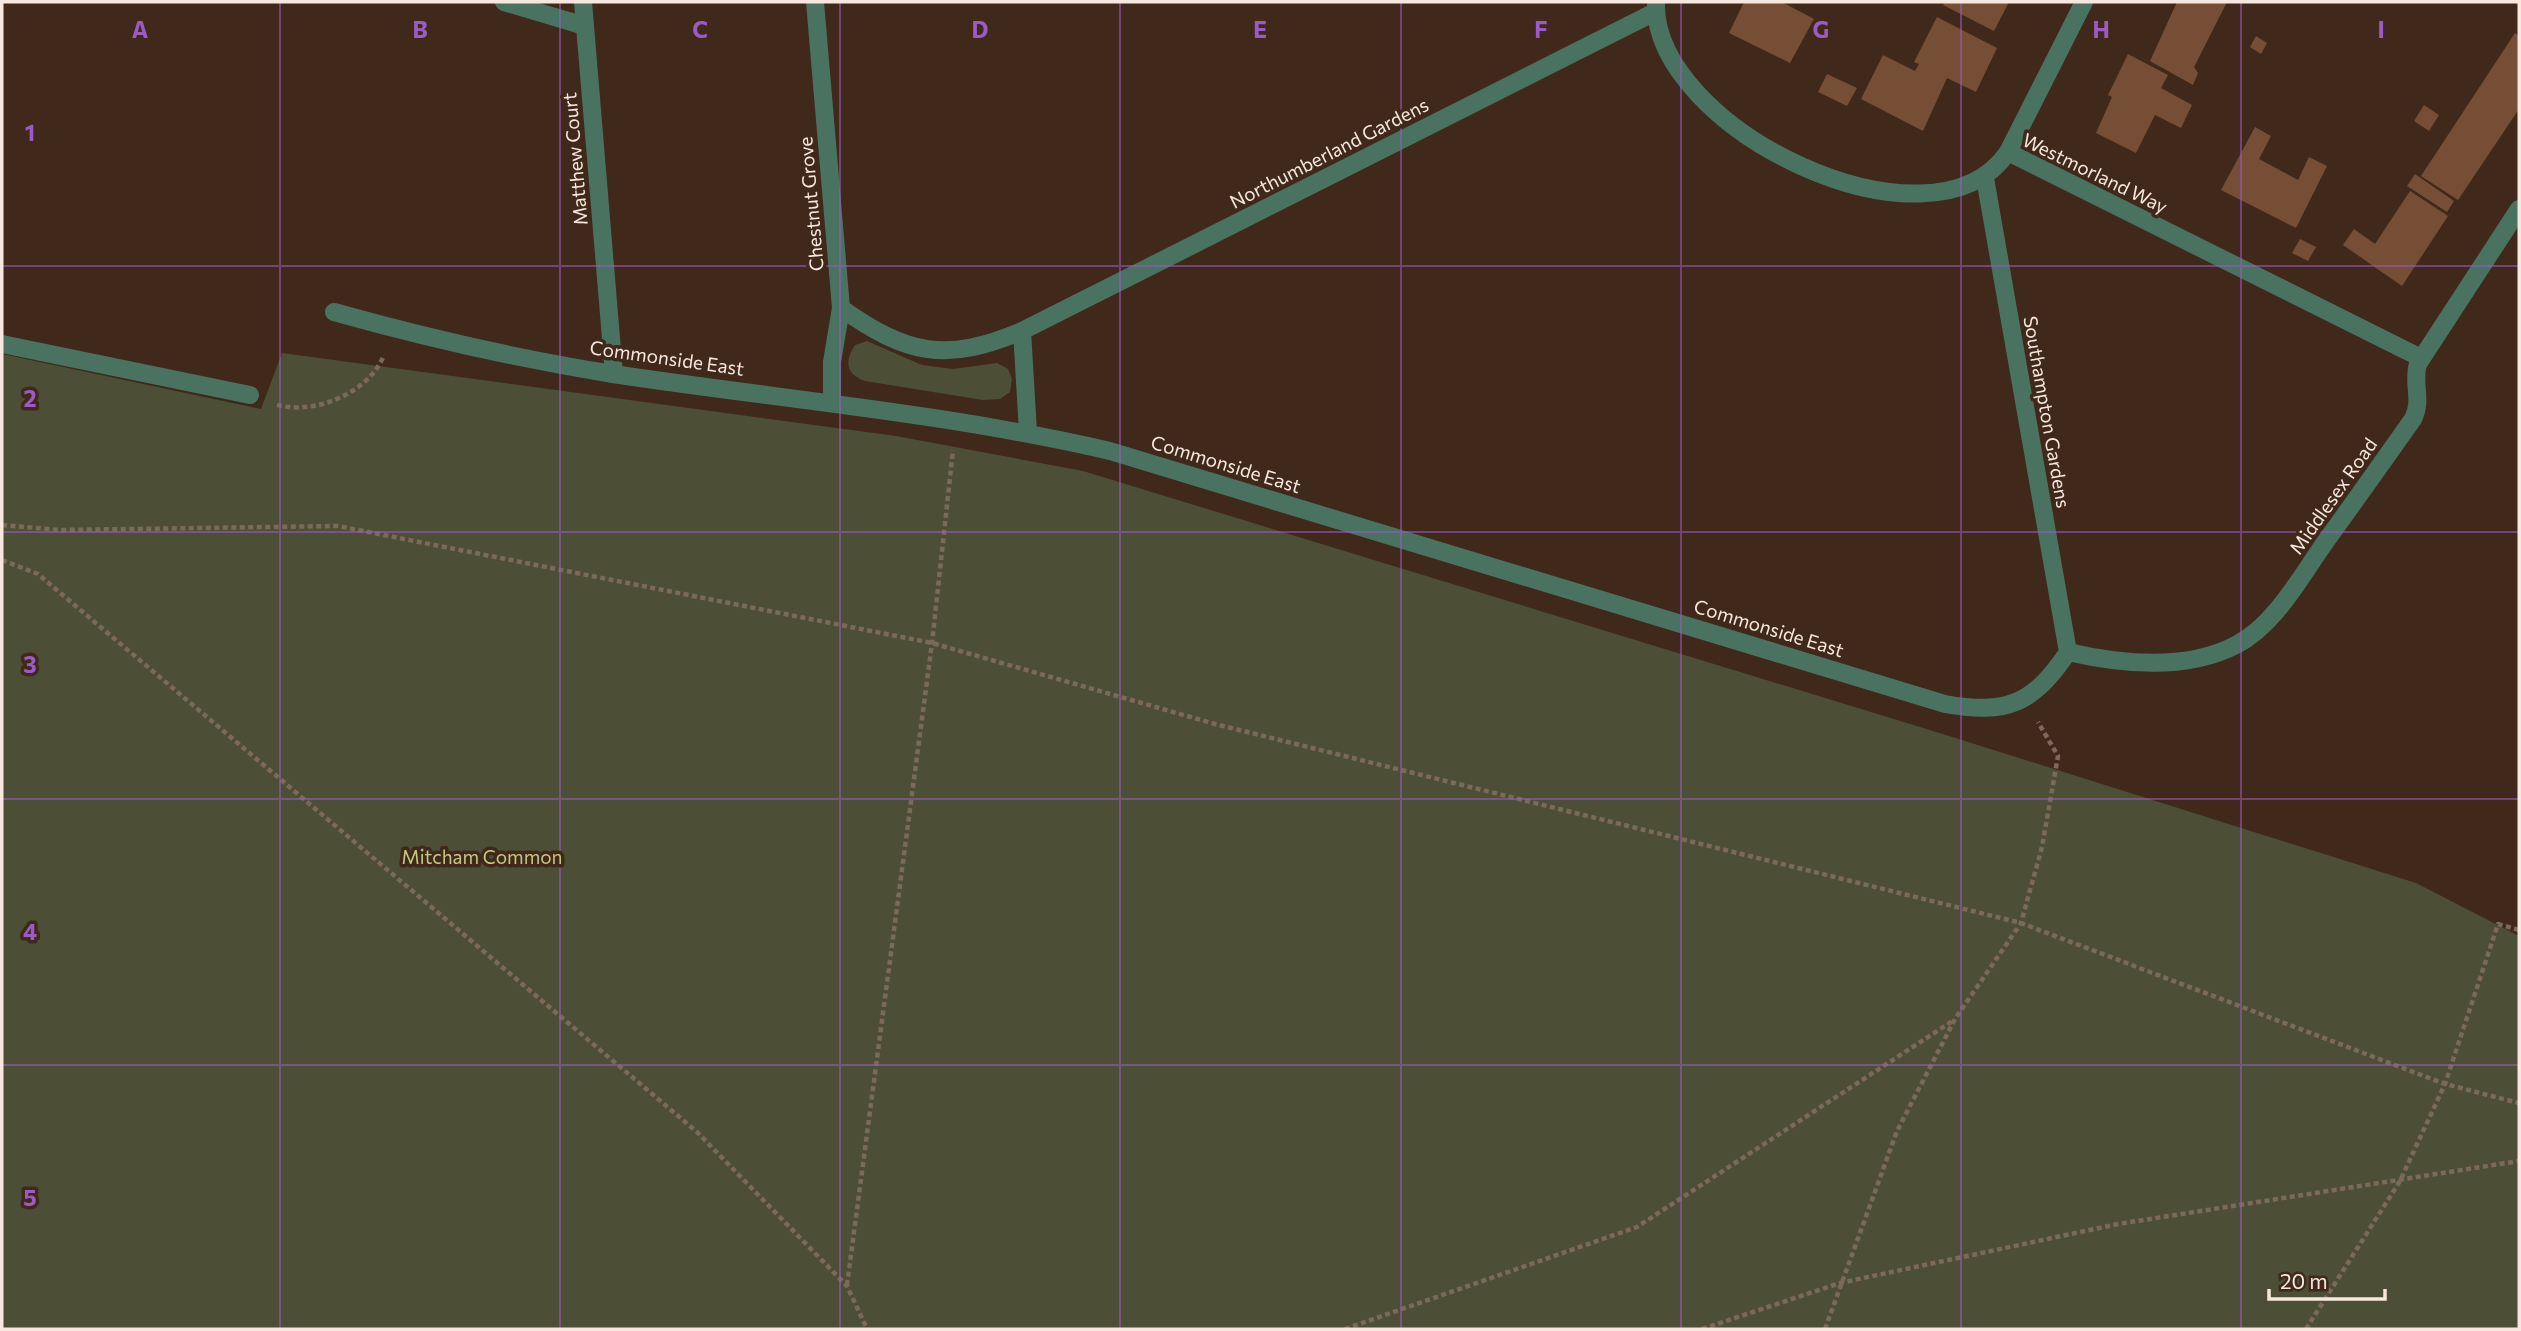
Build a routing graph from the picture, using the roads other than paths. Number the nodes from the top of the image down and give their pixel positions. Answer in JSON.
{"nodes":[{"id":1,"x":504,"y":2,"type":"edge"},
{"id":2,"x":583,"y":2,"type":"edge"},
{"id":3,"x":815,"y":2,"type":"edge"},
{"id":4,"x":2084,"y":2,"type":"edge"},
{"id":5,"x":1656,"y":7,"type":"edge"},
{"id":6,"x":585,"y":26,"type":"junction"},
{"id":7,"x":2008,"y":152,"type":"junction"},
{"id":8,"x":1985,"y":178,"type":"junction"},
{"id":9,"x":2519,"y":209,"type":"edge"},
{"id":10,"x":841,"y":308,"type":"junction"},
{"id":11,"x":334,"y":312,"type":"dead end"},
{"id":12,"x":1022,"y":331,"type":"junction"},
{"id":13,"x":2,"y":344,"type":"edge"},
{"id":14,"x":2421,"y":358,"type":"junction"},
{"id":15,"x":614,"y":374,"type":"junction"},
{"id":16,"x":250,"y":395,"type":"road end"},
{"id":17,"x":832,"y":401,"type":"junction"},
{"id":18,"x":1028,"y":432,"type":"junction"},
{"id":19,"x":2068,"y":652,"type":"junction"}],
"edges":[{"from":1,"to":6,"type":"street"},
{"from":2,"to":6,"type":"street","name":"Matthew Court"},
{"from":3,"to":10,"type":"street","name":"Chestnut Grove"},
{"from":4,"to":7,"type":"street"},
{"from":5,"to":8,"type":"street"},
{"from":5,"to":12,"type":"street","name":"Northumberland Gardens"},
{"from":6,"to":15,"type":"street","name":"Matthew Court"},
{"from":7,"to":8,"type":"street","name":"Westmorland Way"},
{"from":7,"to":14,"type":"street","name":"Westmorland Way"},
{"from":8,"to":19,"type":"street","name":"Southampton Gardens"},
{"from":9,"to":14,"type":"street","name":"Middlesex Road"},
{"from":10,"to":12,"type":"street","name":"Northumberland Gardens"},
{"from":10,"to":17,"type":"street","name":"Chestnut Grove"},
{"from":11,"to":15,"type":"street","name":"Commonside East"},
{"from":12,"to":18,"type":"street"},
{"from":13,"to":16,"type":"street"},
{"from":14,"to":19,"type":"street","name":"Middlesex Road"},
{"from":15,"to":17,"type":"street","name":"Commonside East"},
{"from":17,"to":18,"type":"street","name":"Commonside East"},
{"from":18,"to":19,"type":"street","name":"Commonside East"}]}
